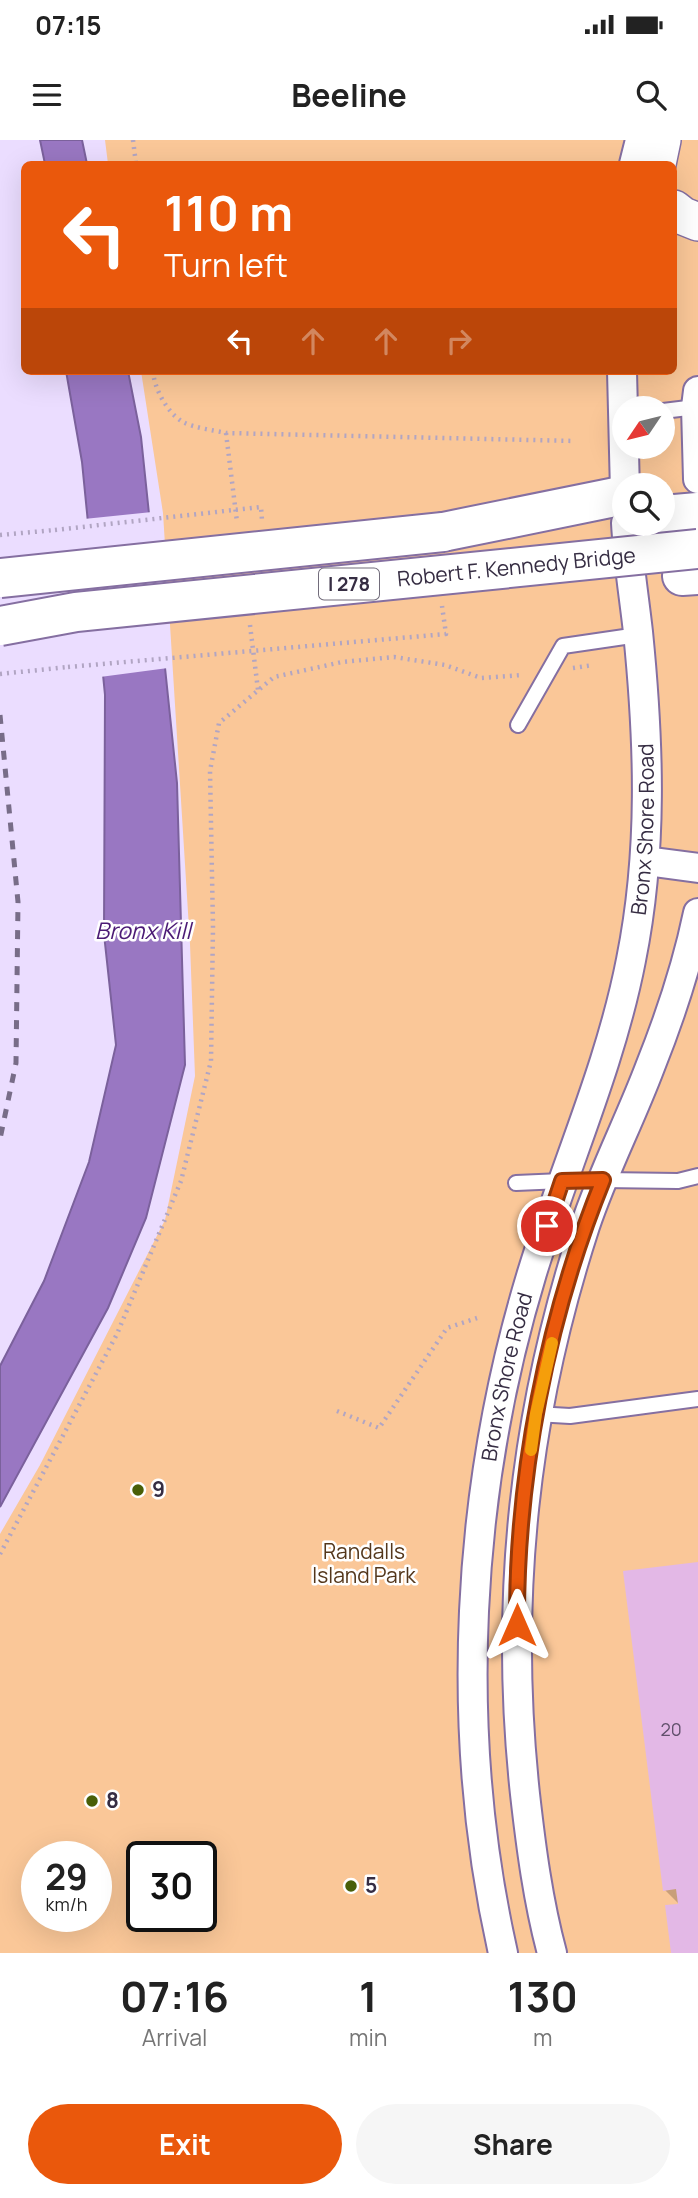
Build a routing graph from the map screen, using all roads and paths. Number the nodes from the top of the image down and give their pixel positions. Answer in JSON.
{"nodes":[{"id":1,"x":133,"y":140,"type":"edge"},
{"id":2,"x":640,"y":140,"type":"edge"},
{"id":3,"x":662,"y":140,"type":"edge"},
{"id":4,"x":136,"y":161,"type":"edge"},
{"id":5,"x":636,"y":161,"type":"edge"},
{"id":6,"x":658,"y":161,"type":"edge"},
{"id":7,"x":677,"y":211,"type":"edge"},
{"id":8,"x":698,"y":222,"type":"edge"},
{"id":9,"x":153,"y":375,"type":"edge"},
{"id":10,"x":622,"y":375,"type":"edge"},
{"id":11,"x":623,"y":396,"type":"edge"},
{"id":12,"x":697,"y":399,"type":"edge"},
{"id":13,"x":676,"y":406,"type":"edge"},
{"id":14,"x":576,"y":440,"type":"dead end"},
{"id":15,"x":698,"y":479,"type":"edge"},
{"id":16,"x":698,"y":486,"type":"edge"},
{"id":17,"x":675,"y":488,"type":"edge"},
{"id":18,"x":612,"y":496,"type":"edge"},
{"id":19,"x":698,"y":512,"type":"edge"},
{"id":20,"x":675,"y":514,"type":"edge"},
{"id":21,"x":612,"y":522,"type":"edge"},
{"id":22,"x":55,"y":530,"type":"dead end"},
{"id":23,"x":443,"y":532,"type":"junction"},
{"id":24,"x":0,"y":536,"type":"edge"},
{"id":25,"x":627,"y":536,"type":"edge"},
{"id":26,"x":698,"y":548,"type":"edge"},
{"id":27,"x":698,"y":575,"type":"edge"},
{"id":28,"x":0,"y":578,"type":"edge"},
{"id":29,"x":0,"y":626,"type":"edge"},
{"id":30,"x":638,"y":635,"type":"junction"},
{"id":31,"x":0,"y":636,"type":"edge"},
{"id":32,"x":593,"y":665,"type":"dead end"},
{"id":33,"x":68,"y":667,"type":"dead end"},
{"id":34,"x":548,"y":671,"type":"junction"},
{"id":35,"x":0,"y":674,"type":"edge"},
{"id":36,"x":518,"y":725,"type":"dead end"},
{"id":37,"x":646,"y":860,"type":"junction"},
{"id":38,"x":698,"y":868,"type":"edge"},
{"id":39,"x":698,"y":913,"type":"edge"},
{"id":40,"x":698,"y":1177,"type":"edge"},
{"id":41,"x":603,"y":1180,"type":"junction"},
{"id":42,"x":562,"y":1181,"type":"junction"},
{"id":43,"x":516,"y":1183,"type":"dead end"},
{"id":44,"x":477,"y":1318,"type":"dead end"},
{"id":45,"x":698,"y":1399,"type":"edge"},
{"id":46,"x":498,"y":1408,"type":"junction"},
{"id":47,"x":337,"y":1411,"type":"dead end"},
{"id":48,"x":536,"y":1414,"type":"junction"},
{"id":49,"x":519,"y":1550,"type":"junction"},
{"id":50,"x":0,"y":1554,"type":"edge"},
{"id":51,"x":478,"y":1557,"type":"junction"},
{"id":52,"x":503,"y":1953,"type":"edge"},
{"id":53,"x":552,"y":1953,"type":"edge"}],
"edges":[{"from":1,"to":4,"type":"path"},
{"from":2,"to":5,"type":"street"},
{"from":3,"to":6,"type":"street"},
{"from":7,"to":8,"type":"street"},
{"from":9,"to":14,"type":"path"},
{"from":10,"to":11,"type":"street"},
{"from":12,"to":13,"type":"lane"},
{"from":12,"to":15,"type":"street"},
{"from":16,"to":17,"type":"highway"},
{"from":18,"to":23,"type":"highway"},
{"from":19,"to":20,"type":"highway"},
{"from":21,"to":23,"type":"highway","name":"Robert F. Kennedy Bridge","number":"I 278"},
{"from":22,"to":24,"type":"path"},
{"from":23,"to":28,"type":"highway","name":"Robert F. Kennedy Bridge","number":"I 278","bridge":true},
{"from":25,"to":30,"type":"street","name":"Bronx Shore Road"},
{"from":26,"to":29,"type":"highway","name":"Robert F. Kennedy Bridge","number":"I 278","bridge":true},
{"from":27,"to":31,"type":"highway"},
{"from":30,"to":34,"type":"lane"},
{"from":30,"to":37,"type":"street","name":"Bronx Shore Road"},
{"from":32,"to":34,"type":"path"},
{"from":33,"to":35,"type":"path"},
{"from":34,"to":36,"type":"lane"},
{"from":34,"to":50,"type":"path"},
{"from":37,"to":38,"type":"street"},
{"from":37,"to":42,"type":"street","name":"Bronx Shore Road"},
{"from":39,"to":41,"type":"street","name":"Bronx Shore Road"},
{"from":40,"to":41,"type":"lane"},
{"from":41,"to":42,"type":"street"},
{"from":41,"to":48,"type":"street","name":"Bronx Shore Road"},
{"from":42,"to":43,"type":"lane"},
{"from":42,"to":46,"type":"street","name":"Bronx Shore Road"},
{"from":44,"to":47,"type":"path"},
{"from":45,"to":48,"type":"lane"},
{"from":46,"to":48,"type":"street"},
{"from":46,"to":51,"type":"street","name":"Bronx Shore Road"},
{"from":48,"to":49,"type":"street","name":"Bronx Shore Road"},
{"from":49,"to":51,"type":"street"},
{"from":49,"to":53,"type":"street","name":"Bronx Shore Road"},
{"from":51,"to":52,"type":"street","name":"Bronx Shore Road"}]}
